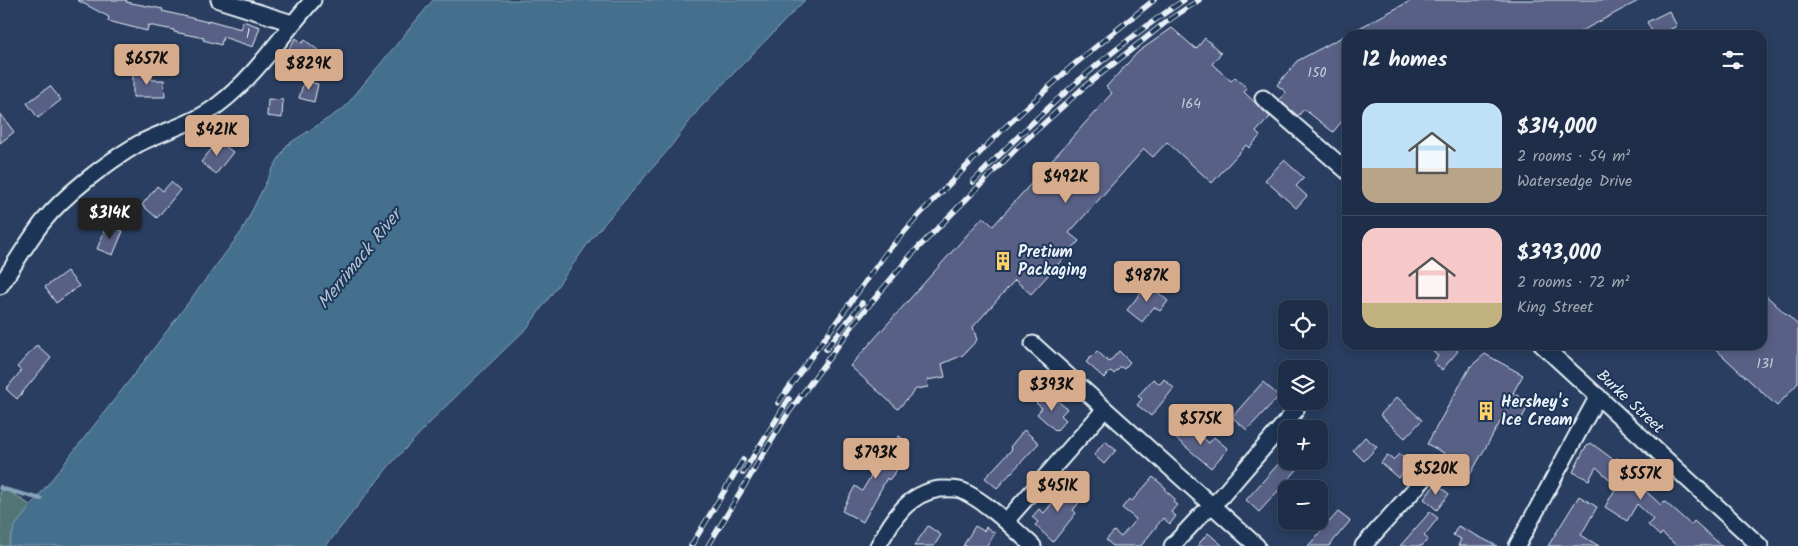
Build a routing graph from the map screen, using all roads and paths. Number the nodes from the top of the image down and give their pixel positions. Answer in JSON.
{"nodes":[{"id":1,"x":218,"y":0,"type":"edge"},
{"id":2,"x":312,"y":0,"type":"edge"},
{"id":3,"x":292,"y":23,"type":"junction"},
{"id":4,"x":1263,"y":98,"type":"dead end"},
{"id":5,"x":1342,"y":167,"type":"edge"},
{"id":6,"x":0,"y":286,"type":"edge"},
{"id":7,"x":1033,"y":344,"type":"dead end"},
{"id":8,"x":1547,"y":350,"type":"edge"},
{"id":9,"x":1598,"y":396,"type":"junction"},
{"id":10,"x":1105,"y":409,"type":"junction"},
{"id":11,"x":1296,"y":410,"type":"dead end"},
{"id":12,"x":1424,"y":478,"type":"dead end"},
{"id":13,"x":1212,"y":506,"type":"junction"},
{"id":14,"x":1006,"y":521,"type":"junction"},
{"id":15,"x":878,"y":546,"type":"edge"},
{"id":16,"x":1033,"y":546,"type":"edge"},
{"id":17,"x":1172,"y":546,"type":"edge"},
{"id":18,"x":1257,"y":546,"type":"edge"},
{"id":19,"x":1364,"y":546,"type":"edge"},
{"id":20,"x":1517,"y":546,"type":"edge"},
{"id":21,"x":1760,"y":546,"type":"edge"}],
"edges":[{"from":1,"to":3,"type":"street"},
{"from":2,"to":3,"type":"street"},
{"from":3,"to":6,"type":"street"},
{"from":4,"to":5,"type":"street"},
{"from":7,"to":10,"type":"street"},
{"from":8,"to":9,"type":"street","name":"Burke Street"},
{"from":9,"to":20,"type":"street"},
{"from":9,"to":21,"type":"street","name":"Burke Street"},
{"from":10,"to":13,"type":"street"},
{"from":10,"to":14,"type":"street"},
{"from":11,"to":13,"type":"street"},
{"from":12,"to":19,"type":"street"},
{"from":13,"to":17,"type":"street"},
{"from":13,"to":18,"type":"street"},
{"from":14,"to":15,"type":"street"},
{"from":14,"to":16,"type":"street"}]}
